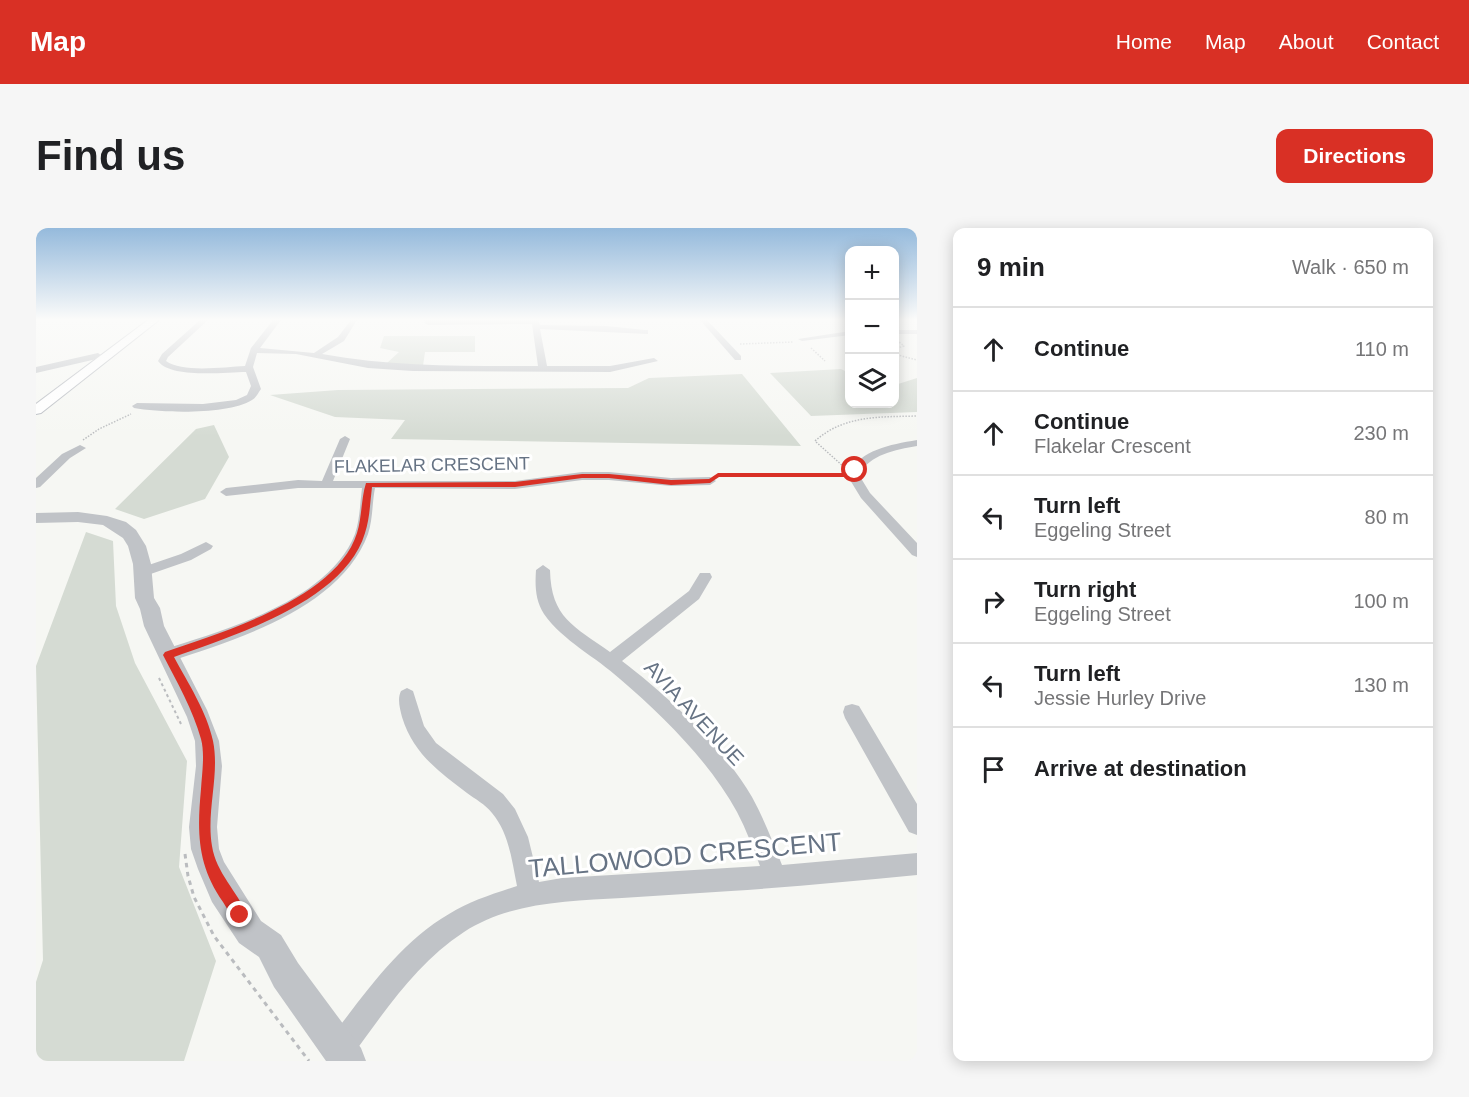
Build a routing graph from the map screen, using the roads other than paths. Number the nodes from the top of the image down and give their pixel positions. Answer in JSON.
{"nodes":[{"id":1,"x":91,"y":359,"type":"edge"},
{"id":2,"x":97,"y":359,"type":"edge"},
{"id":3,"x":163,"y":359,"type":"edge"},
{"id":4,"x":250,"y":359,"type":"edge"},
{"id":5,"x":341,"y":359,"type":"edge"},
{"id":6,"x":541,"y":359,"type":"edge"},
{"id":7,"x":654,"y":362,"type":"dead end"},
{"id":8,"x":249,"y":369,"type":"junction"},
{"id":9,"x":543,"y":369,"type":"junction"},
{"id":10,"x":36,"y":370,"type":"edge"},
{"id":11,"x":137,"y":406,"type":"dead end"},
{"id":12,"x":36,"y":410,"type":"edge"},
{"id":13,"x":345,"y":439,"type":"dead end"},
{"id":14,"x":915,"y":445,"type":"edge"},
{"id":15,"x":80,"y":448,"type":"road end"},
{"id":16,"x":710,"y":481,"type":"road end"},
{"id":17,"x":36,"y":484,"type":"edge"},
{"id":18,"x":326,"y":484,"type":"junction"},
{"id":19,"x":369,"y":485,"type":"junction"},
{"id":20,"x":226,"y":492,"type":"dead end"},
{"id":21,"x":36,"y":518,"type":"edge"},
{"id":22,"x":206,"y":546,"type":"dead end"},
{"id":23,"x":917,"y":552,"type":"edge"},
{"id":24,"x":543,"y":570,"type":"dead end"},
{"id":25,"x":142,"y":572,"type":"junction"},
{"id":26,"x":705,"y":577,"type":"dead end"},
{"id":27,"x":611,"y":660,"type":"junction"},
{"id":28,"x":163,"y":665,"type":"junction"},
{"id":29,"x":407,"y":696,"type":"dead end"},
{"id":30,"x":852,"y":712,"type":"dead end"},
{"id":31,"x":917,"y":824,"type":"edge"},
{"id":32,"x":917,"y":864,"type":"edge"},
{"id":33,"x":775,"y":877,"type":"junction"},
{"id":34,"x":530,"y":893,"type":"junction"},
{"id":35,"x":332,"y":1057,"type":"edge"}],
"edges":[{"from":1,"to":10,"type":"street"},
{"from":2,"to":12,"type":"main road"},
{"from":3,"to":8,"type":"street"},
{"from":4,"to":8,"type":"street"},
{"from":5,"to":9,"type":"street"},
{"from":6,"to":9,"type":"street"},
{"from":7,"to":9,"type":"street"},
{"from":8,"to":11,"type":"street"},
{"from":13,"to":18,"type":"street"},
{"from":14,"to":23,"type":"street"},
{"from":15,"to":17,"type":"street"},
{"from":16,"to":19,"type":"street","name":"FLAKELAR CRESCENT"},
{"from":18,"to":19,"type":"street","name":"FLAKELAR CRESCENT"},
{"from":18,"to":20,"type":"street","name":"FLAKELAR CRESCENT"},
{"from":19,"to":28,"type":"street"},
{"from":21,"to":25,"type":"street"},
{"from":22,"to":25,"type":"street"},
{"from":24,"to":27,"type":"street","name":"AVIA AVENUE"},
{"from":25,"to":28,"type":"street"},
{"from":26,"to":27,"type":"street"},
{"from":27,"to":33,"type":"street","name":"AVIA AVENUE"},
{"from":28,"to":35,"type":"street"},
{"from":29,"to":34,"type":"street"},
{"from":30,"to":31,"type":"street"},
{"from":32,"to":33,"type":"street","name":"TALLOWOOD CRESCENT"},
{"from":33,"to":34,"type":"street","name":"TALLOWOOD CRESCENT"},
{"from":34,"to":35,"type":"street","name":"TALLOWOOD CRESCENT"}]}
